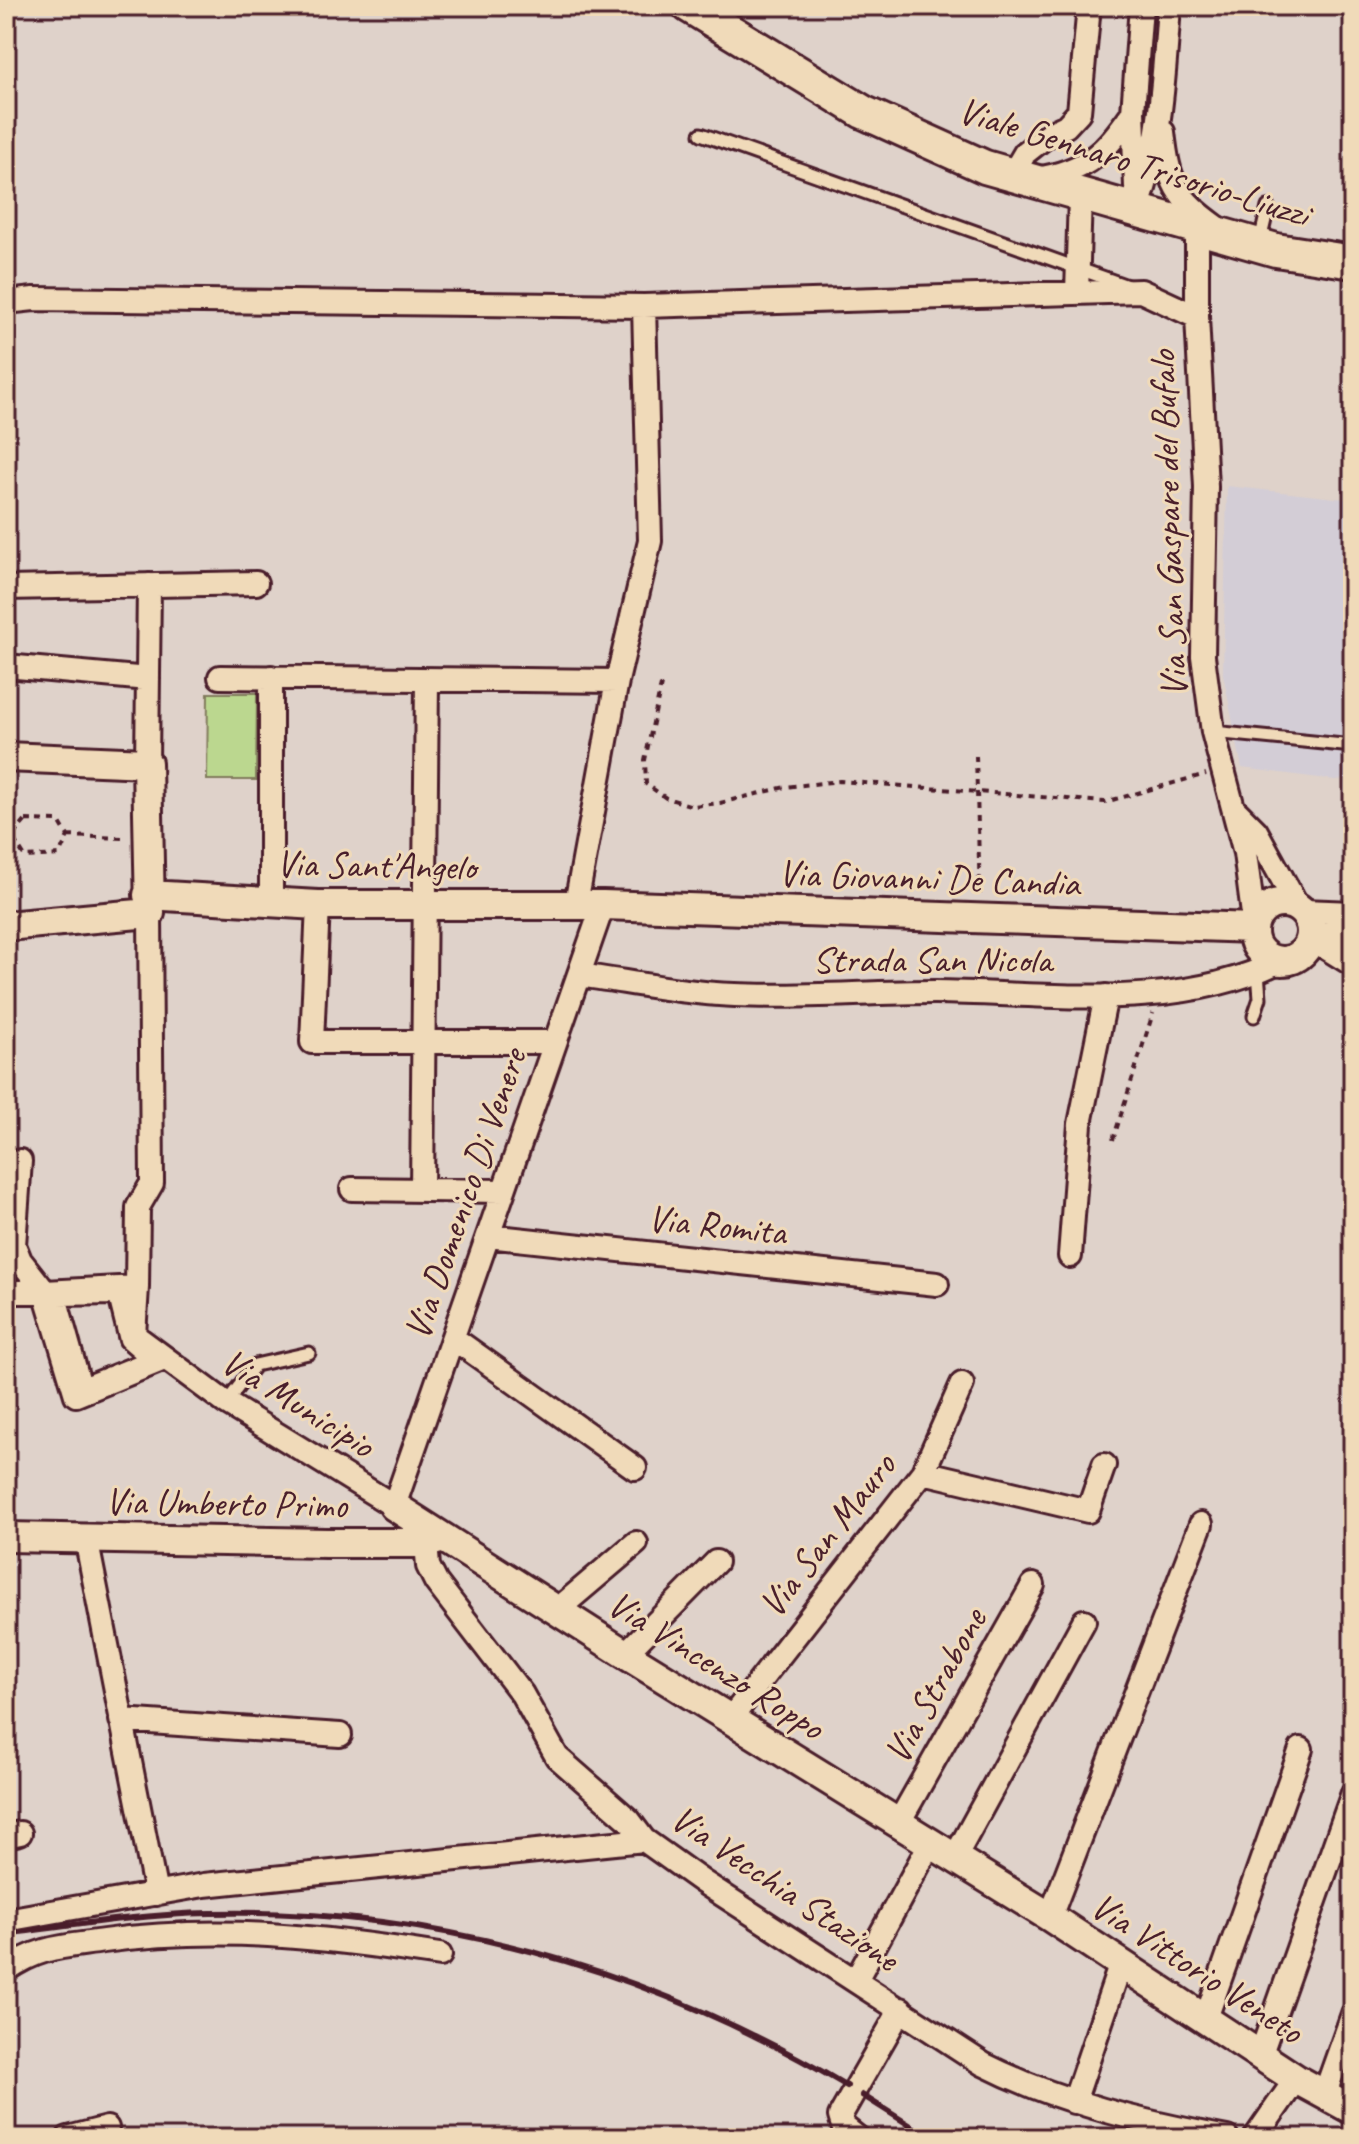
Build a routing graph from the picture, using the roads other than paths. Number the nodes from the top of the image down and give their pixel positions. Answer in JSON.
{"nodes":[{"id":1,"x":689,"y":6,"type":"edge"},
{"id":2,"x":1089,"y":6,"type":"edge"},
{"id":3,"x":1140,"y":10,"type":"edge"},
{"id":4,"x":1169,"y":10,"type":"edge"},
{"id":5,"x":1161,"y":111,"type":"junction"},
{"id":6,"x":1133,"y":112,"type":"junction"},
{"id":7,"x":701,"y":134,"type":"dead end"},
{"id":8,"x":1021,"y":177,"type":"junction"},
{"id":9,"x":1080,"y":196,"type":"junction"},
{"id":10,"x":1268,"y":207,"type":"dead end"},
{"id":11,"x":1136,"y":212,"type":"junction"},
{"id":12,"x":1197,"y":230,"type":"junction"},
{"id":13,"x":1246,"y":242,"type":"junction"},
{"id":14,"x":1353,"y":262,"type":"edge"},
{"id":15,"x":1079,"y":266,"type":"junction"},
{"id":16,"x":1141,"y":291,"type":"junction"},
{"id":17,"x":1077,"y":293,"type":"junction"},
{"id":18,"x":6,"y":302,"type":"edge"},
{"id":19,"x":644,"y":306,"type":"junction"},
{"id":20,"x":1197,"y":317,"type":"junction"},
{"id":21,"x":256,"y":583,"type":"dead end"},
{"id":22,"x":149,"y":585,"type":"junction"},
{"id":23,"x":6,"y":588,"type":"edge"},
{"id":24,"x":6,"y":666,"type":"edge"},
{"id":25,"x":220,"y":677,"type":"dead end"},
{"id":26,"x":271,"y":677,"type":"junction"},
{"id":27,"x":148,"y":679,"type":"junction"},
{"id":28,"x":427,"y":680,"type":"junction"},
{"id":29,"x":617,"y":681,"type":"junction"},
{"id":30,"x":1213,"y":732,"type":"junction"},
{"id":31,"x":1353,"y":746,"type":"edge"},
{"id":32,"x":6,"y":757,"type":"edge"},
{"id":33,"x":147,"y":763,"type":"junction"},
{"id":34,"x":6,"y":764,"type":"edge"},
{"id":35,"x":1237,"y":812,"type":"junction"},
{"id":36,"x":271,"y":902,"type":"junction"},
{"id":37,"x":149,"y":904,"type":"junction"},
{"id":38,"x":590,"y":904,"type":"junction"},
{"id":39,"x":318,"y":905,"type":"junction"},
{"id":40,"x":423,"y":905,"type":"junction"},
{"id":41,"x":1353,"y":913,"type":"edge"},
{"id":42,"x":6,"y":918,"type":"edge"},
{"id":43,"x":1304,"y":918,"type":"junction"},
{"id":44,"x":1254,"y":925,"type":"junction"},
{"id":45,"x":6,"y":926,"type":"edge"},
{"id":46,"x":1353,"y":927,"type":"edge"},
{"id":47,"x":1351,"y":953,"type":"edge"},
{"id":48,"x":1269,"y":966,"type":"junction"},
{"id":49,"x":579,"y":975,"type":"junction"},
{"id":50,"x":1106,"y":996,"type":"junction"},
{"id":51,"x":1254,"y":1016,"type":"dead end"},
{"id":52,"x":422,"y":1041,"type":"junction"},
{"id":53,"x":555,"y":1042,"type":"junction"},
{"id":54,"x":20,"y":1161,"type":"dead end"},
{"id":55,"x":352,"y":1189,"type":"dead end"},
{"id":56,"x":422,"y":1190,"type":"junction"},
{"id":57,"x":503,"y":1191,"type":"junction"},
{"id":58,"x":488,"y":1236,"type":"junction"},
{"id":59,"x":10,"y":1245,"type":"edge"},
{"id":60,"x":1070,"y":1256,"type":"dead end"},
{"id":61,"x":937,"y":1284,"type":"dead end"},
{"id":62,"x":6,"y":1292,"type":"edge"},
{"id":63,"x":45,"y":1292,"type":"junction"},
{"id":64,"x":127,"y":1292,"type":"junction"},
{"id":65,"x":453,"y":1338,"type":"junction"},
{"id":66,"x":309,"y":1353,"type":"dead end"},
{"id":67,"x":164,"y":1359,"type":"junction"},
{"id":68,"x":962,"y":1384,"type":"dead end"},
{"id":69,"x":226,"y":1403,"type":"junction"},
{"id":70,"x":1104,"y":1465,"type":"dead end"},
{"id":71,"x":635,"y":1468,"type":"dead end"},
{"id":72,"x":923,"y":1472,"type":"junction"},
{"id":73,"x":394,"y":1506,"type":"junction"},
{"id":74,"x":1201,"y":1524,"type":"dead end"},
{"id":75,"x":6,"y":1537,"type":"edge"},
{"id":76,"x":86,"y":1538,"type":"junction"},
{"id":77,"x":435,"y":1540,"type":"junction"},
{"id":78,"x":636,"y":1543,"type":"dead end"},
{"id":79,"x":716,"y":1562,"type":"dead end"},
{"id":80,"x":1033,"y":1585,"type":"dead end"},
{"id":81,"x":557,"y":1610,"type":"junction"},
{"id":82,"x":1084,"y":1621,"type":"dead end"},
{"id":83,"x":625,"y":1654,"type":"junction"},
{"id":84,"x":731,"y":1718,"type":"junction"},
{"id":85,"x":121,"y":1720,"type":"junction"},
{"id":86,"x":340,"y":1735,"type":"dead end"},
{"id":87,"x":1301,"y":1749,"type":"dead end"},
{"id":88,"x":1353,"y":1793,"type":"edge"},
{"id":89,"x":899,"y":1822,"type":"junction"},
{"id":90,"x":644,"y":1840,"type":"junction"},
{"id":91,"x":943,"y":1849,"type":"junction"},
{"id":92,"x":1000,"y":1886,"type":"joint"},
{"id":93,"x":156,"y":1894,"type":"junction"},
{"id":94,"x":1050,"y":1917,"type":"junction"},
{"id":95,"x":6,"y":1920,"type":"edge"},
{"id":96,"x":440,"y":1955,"type":"dead end"},
{"id":97,"x":1121,"y":1963,"type":"junction"},
{"id":98,"x":6,"y":1970,"type":"edge"},
{"id":99,"x":856,"y":1980,"type":"junction"},
{"id":100,"x":901,"y":2009,"type":"junction"},
{"id":101,"x":1353,"y":2014,"type":"edge"},
{"id":102,"x":1205,"y":2021,"type":"junction"},
{"id":103,"x":1260,"y":2056,"type":"junction"},
{"id":104,"x":1296,"y":2079,"type":"junction"},
{"id":105,"x":1325,"y":2093,"type":"junction"},
{"id":106,"x":1074,"y":2102,"type":"junction"},
{"id":107,"x":1353,"y":2110,"type":"edge"},
{"id":108,"x":107,"y":2128,"type":"dead end"},
{"id":109,"x":68,"y":2138,"type":"edge"},
{"id":110,"x":858,"y":2138,"type":"edge"},
{"id":111,"x":1227,"y":2138,"type":"edge"},
{"id":112,"x":1255,"y":2138,"type":"edge"}],
"edges":[{"from":1,"to":8,"type":"main road","name":"Viale Gennaro Trisorio-Liuzzi"},
{"from":2,"to":8,"type":"street"},
{"from":3,"to":4,"type":"street"},
{"from":3,"to":6,"type":"street"},
{"from":4,"to":5,"type":"street"},
{"from":5,"to":11,"type":"street"},
{"from":5,"to":13,"type":"street"},
{"from":6,"to":8,"type":"street"},
{"from":6,"to":11,"type":"street"},
{"from":7,"to":15,"type":"lane"},
{"from":8,"to":9,"type":"main road","name":"Viale Gennaro Trisorio-Liuzzi"},
{"from":9,"to":11,"type":"main road","name":"Viale Gennaro Trisorio-Liuzzi"},
{"from":9,"to":15,"type":"street"},
{"from":10,"to":13,"type":"lane"},
{"from":11,"to":12,"type":"main road","name":"Viale Gennaro Trisorio-Liuzzi"},
{"from":12,"to":13,"type":"main road","name":"Viale Gennaro Trisorio-Liuzzi"},
{"from":12,"to":20,"type":"street","name":"Via San Gaspare del Bufalo"},
{"from":13,"to":14,"type":"main road","name":"Viale Gennaro Trisorio-Liuzzi"},
{"from":15,"to":16,"type":"lane"},
{"from":15,"to":17,"type":"street"},
{"from":16,"to":17,"type":"street"},
{"from":16,"to":20,"type":"street"},
{"from":17,"to":19,"type":"street"},
{"from":18,"to":19,"type":"street"},
{"from":19,"to":29,"type":"street","name":"Via Domenico Di Venere"},
{"from":20,"to":30,"type":"street","name":"Via San Gaspare del Bufalo"},
{"from":21,"to":22,"type":"street"},
{"from":22,"to":23,"type":"street"},
{"from":22,"to":27,"type":"street"},
{"from":24,"to":27,"type":"street"},
{"from":25,"to":26,"type":"street"},
{"from":26,"to":28,"type":"street"},
{"from":26,"to":36,"type":"street"},
{"from":27,"to":33,"type":"street"},
{"from":28,"to":29,"type":"street"},
{"from":28,"to":40,"type":"street"},
{"from":29,"to":38,"type":"street","name":"Via Domenico Di Venere"},
{"from":30,"to":31,"type":"lane"},
{"from":30,"to":35,"type":"street","name":"Via San Gaspare del Bufalo"},
{"from":32,"to":33,"type":"street"},
{"from":33,"to":37,"type":"street"},
{"from":34,"to":42,"type":"street"},
{"from":35,"to":43,"type":"street","name":"Via San Gaspare del Bufalo"},
{"from":35,"to":44,"type":"street","name":"Via San Gaspare del Bufalo"},
{"from":36,"to":37,"type":"street","name":"Via Sant'Angelo"},
{"from":36,"to":39,"type":"street","name":"Via Sant'Angelo"},
{"from":37,"to":45,"type":"street","name":"Via Sant'Angelo"},
{"from":37,"to":64,"type":"street"},
{"from":38,"to":40,"type":"street","name":"Via Sant'Angelo"},
{"from":38,"to":44,"type":"street","name":"Via Giovanni De Candia"},
{"from":38,"to":49,"type":"street","name":"Via Domenico Di Venere"},
{"from":39,"to":40,"type":"street","name":"Via Sant'Angelo"},
{"from":39,"to":52,"type":"street"},
{"from":40,"to":52,"type":"street"},
{"from":41,"to":43,"type":"street"},
{"from":43,"to":44,"type":"street"},
{"from":43,"to":46,"type":"street"},
{"from":43,"to":47,"type":"street"},
{"from":43,"to":48,"type":"street"},
{"from":44,"to":48,"type":"street"},
{"from":48,"to":50,"type":"street","name":"Strada San Nicola"},
{"from":48,"to":51,"type":"lane"},
{"from":49,"to":50,"type":"street","name":"Strada San Nicola"},
{"from":49,"to":53,"type":"street","name":"Via Domenico Di Venere"},
{"from":50,"to":60,"type":"street"},
{"from":52,"to":53,"type":"street"},
{"from":52,"to":56,"type":"street"},
{"from":53,"to":57,"type":"street","name":"Via Domenico Di Venere"},
{"from":54,"to":59,"type":"street"},
{"from":55,"to":56,"type":"street"},
{"from":56,"to":57,"type":"street"},
{"from":57,"to":58,"type":"street","name":"Via Domenico Di Venere"},
{"from":58,"to":61,"type":"street","name":"Via Romita"},
{"from":58,"to":65,"type":"street","name":"Via Domenico Di Venere"},
{"from":59,"to":63,"type":"street"},
{"from":62,"to":63,"type":"street"},
{"from":63,"to":64,"type":"street"},
{"from":63,"to":67,"type":"street"},
{"from":64,"to":64,"type":"street"},
{"from":64,"to":67,"type":"street","name":"Via Municipio"},
{"from":65,"to":71,"type":"street"},
{"from":65,"to":73,"type":"street","name":"Via Domenico Di Venere"},
{"from":66,"to":69,"type":"lane"},
{"from":67,"to":69,"type":"street","name":"Via Municipio"},
{"from":68,"to":72,"type":"street","name":"Via San Mauro"},
{"from":69,"to":73,"type":"street","name":"Via Municipio"},
{"from":70,"to":72,"type":"street"},
{"from":72,"to":84,"type":"street","name":"Via San Mauro"},
{"from":73,"to":77,"type":"street","name":"Via Vincenzo Roppo"},
{"from":74,"to":94,"type":"street"},
{"from":75,"to":76,"type":"street","name":"Via Umberto Primo"},
{"from":76,"to":77,"type":"street","name":"Via Umberto Primo"},
{"from":76,"to":85,"type":"street"},
{"from":77,"to":81,"type":"street","name":"Via Vincenzo Roppo"},
{"from":77,"to":90,"type":"street","name":"Via Vecchia Stazione"},
{"from":78,"to":81,"type":"street"},
{"from":79,"to":83,"type":"street"},
{"from":80,"to":89,"type":"street","name":"Via Strabone"},
{"from":81,"to":83,"type":"street","name":"Via Vincenzo Roppo"},
{"from":82,"to":91,"type":"street"},
{"from":83,"to":84,"type":"street","name":"Via Vincenzo Roppo"},
{"from":84,"to":89,"type":"street","name":"Via Vincenzo Roppo"},
{"from":85,"to":86,"type":"street"},
{"from":85,"to":93,"type":"street"},
{"from":87,"to":102,"type":"street"},
{"from":88,"to":103,"type":"street"},
{"from":89,"to":91,"type":"street","name":"Via Vincenzo Roppo"},
{"from":90,"to":93,"type":"street"},
{"from":90,"to":99,"type":"street","name":"Via Vecchia Stazione"},
{"from":91,"to":92,"type":"street","name":"Via Vincenzo Roppo"},
{"from":91,"to":99,"type":"street"},
{"from":92,"to":94,"type":"street","name":"Via Vittorio Veneto"},
{"from":93,"to":95,"type":"street"},
{"from":94,"to":97,"type":"street","name":"Via Vittorio Veneto"},
{"from":96,"to":98,"type":"street"},
{"from":97,"to":102,"type":"street","name":"Via Vittorio Veneto"},
{"from":97,"to":106,"type":"street"},
{"from":99,"to":100,"type":"street","name":"Via Vecchia Stazione"},
{"from":100,"to":106,"type":"street","name":"Via Vecchia Stazione"},
{"from":100,"to":110,"type":"street"},
{"from":101,"to":105,"type":"street"},
{"from":102,"to":103,"type":"street","name":"Via Vittorio Veneto"},
{"from":103,"to":104,"type":"street","name":"Via Vittorio Veneto"},
{"from":104,"to":105,"type":"street","name":"Via Vittorio Veneto"},
{"from":104,"to":112,"type":"street"},
{"from":105,"to":107,"type":"street","name":"Via Vittorio Veneto"},
{"from":106,"to":111,"type":"street","name":"Via Vecchia Stazione"},
{"from":108,"to":109,"type":"street"}]}
